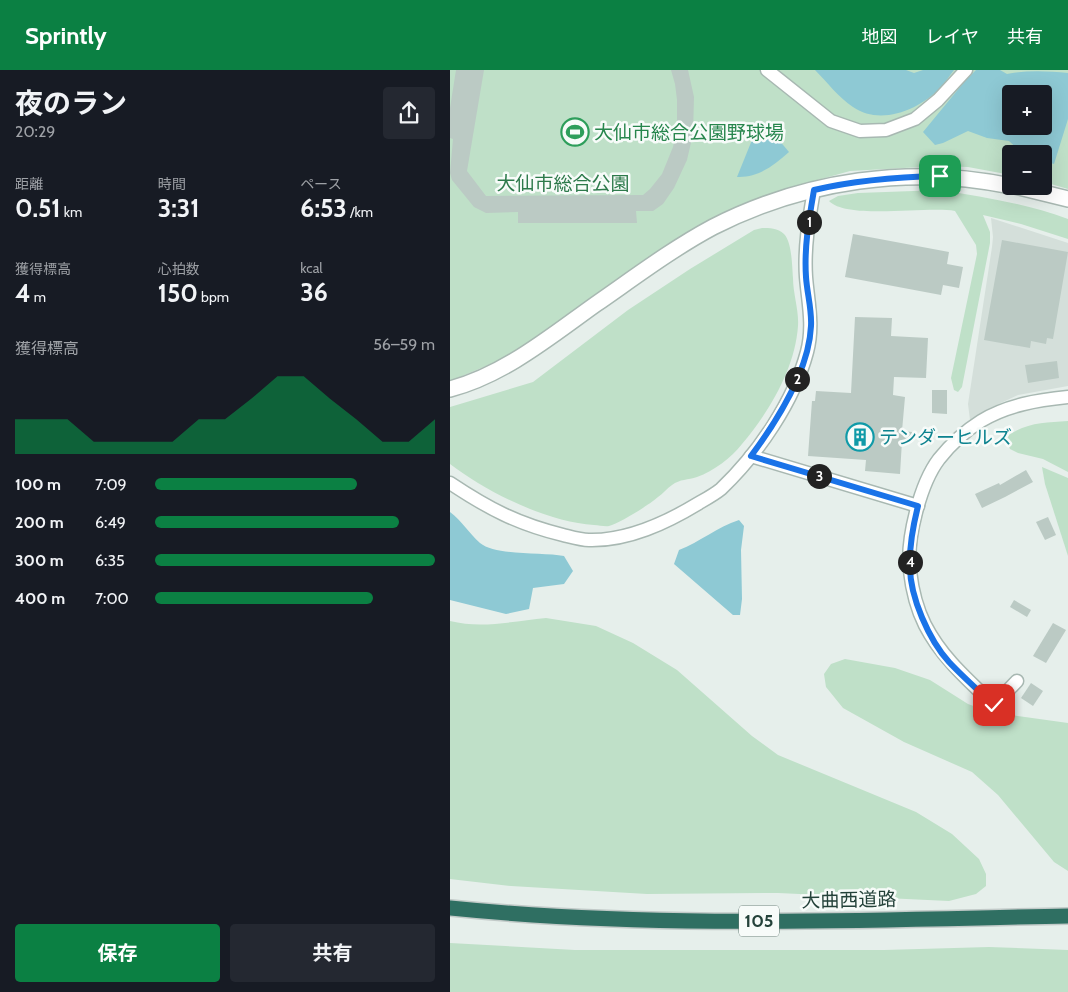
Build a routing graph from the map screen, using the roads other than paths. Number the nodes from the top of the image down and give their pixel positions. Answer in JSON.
{"nodes":[{"id":1,"x":767,"y":70,"type":"edge"},
{"id":2,"x":966,"y":70,"type":"edge"},
{"id":3,"x":1002,"y":184,"type":"edge"},
{"id":4,"x":814,"y":190,"type":"junction"},
{"id":5,"x":1052,"y":195,"type":"edge"},
{"id":6,"x":1068,"y":198,"type":"edge"},
{"id":7,"x":450,"y":389,"type":"edge"},
{"id":8,"x":1068,"y":397,"type":"edge"},
{"id":9,"x":751,"y":456,"type":"junction"},
{"id":10,"x":450,"y":483,"type":"edge"},
{"id":11,"x":918,"y":506,"type":"junction"},
{"id":12,"x":1017,"y":681,"type":"dead end"},
{"id":13,"x":450,"y":908,"type":"edge"},
{"id":14,"x":1068,"y":916,"type":"edge"}],
"edges":[{"from":1,"to":2,"type":"street"},
{"from":3,"to":4,"type":"street"},
{"from":4,"to":7,"type":"street"},
{"from":4,"to":9,"type":"street"},
{"from":5,"to":6,"type":"street"},
{"from":8,"to":11,"type":"street"},
{"from":9,"to":10,"type":"street"},
{"from":9,"to":11,"type":"street"},
{"from":11,"to":12,"type":"street"},
{"from":13,"to":14,"type":"highway","name":"大曲西道路","number":"105"}]}
